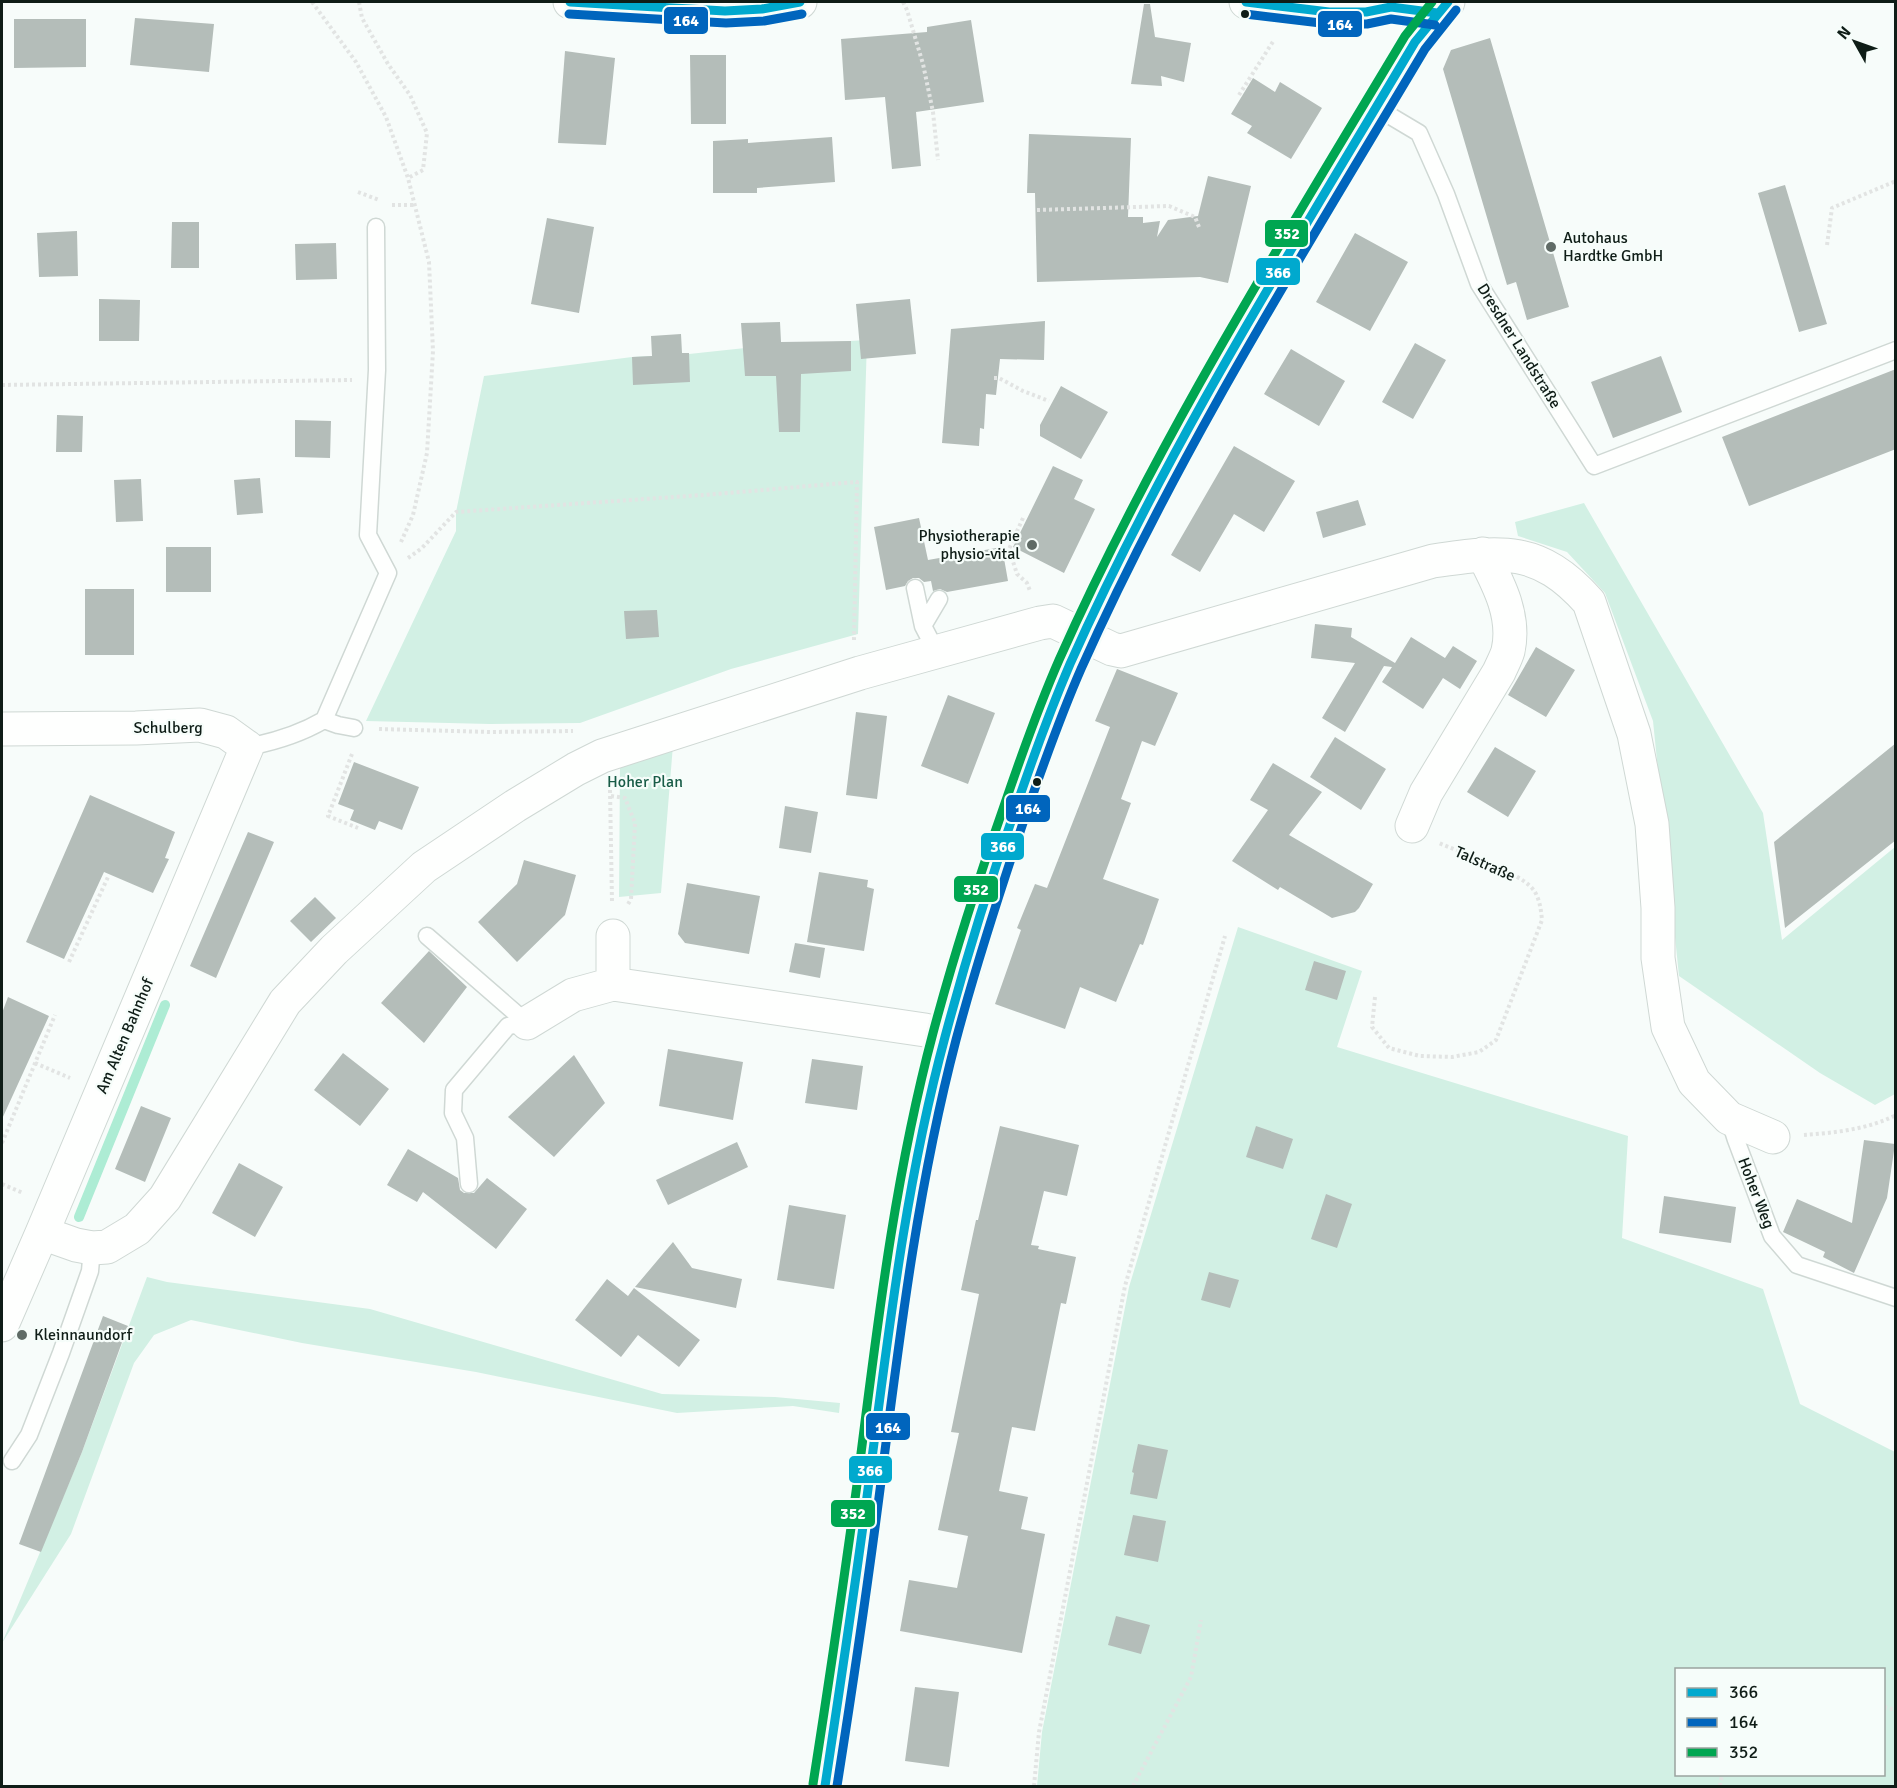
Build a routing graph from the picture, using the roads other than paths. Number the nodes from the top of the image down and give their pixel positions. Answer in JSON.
{"nodes":[{"id":1,"x":570,"y":2,"type":"edge"},
{"id":2,"x":800,"y":2,"type":"edge"},
{"id":3,"x":1246,"y":2,"type":"edge"},
{"id":4,"x":761,"y":5,"type":"edge"},
{"id":5,"x":1441,"y":5,"type":"edge"},
{"id":6,"x":1377,"y":108,"type":"junction"},
{"id":7,"x":376,"y":227,"type":"dead end"},
{"id":8,"x":1896,"y":350,"type":"edge"},
{"id":9,"x":1483,"y":554,"type":"junction"},
{"id":10,"x":915,"y":588,"type":"dead end"},
{"id":11,"x":939,"y":599,"type":"dead end"},
{"id":12,"x":1084,"y":635,"type":"junction"},
{"id":13,"x":930,"y":638,"type":"junction"},
{"id":14,"x":324,"y":720,"type":"junction"},
{"id":15,"x":354,"y":728,"type":"road end"},
{"id":16,"x":2,"y":729,"type":"edge"},
{"id":17,"x":247,"y":747,"type":"junction"},
{"id":18,"x":1412,"y":826,"type":"road end"},
{"id":19,"x":427,"y":936,"type":"dead end"},
{"id":20,"x":613,"y":936,"type":"dead end"},
{"id":21,"x":613,"y":984,"type":"junction"},
{"id":22,"x":526,"y":1023,"type":"junction"},
{"id":23,"x":945,"y":1036,"type":"junction"},
{"id":24,"x":1730,"y":1118,"type":"junction"},
{"id":25,"x":1773,"y":1137,"type":"dead end"},
{"id":26,"x":469,"y":1184,"type":"dead end"},
{"id":27,"x":42,"y":1233,"type":"junction"},
{"id":28,"x":92,"y":1248,"type":"junction"},
{"id":29,"x":1896,"y":1298,"type":"edge"},
{"id":30,"x":2,"y":1325,"type":"edge"},
{"id":31,"x":12,"y":1461,"type":"dead end"},
{"id":32,"x":825,"y":1786,"type":"edge"}],
"edges":[{"from":1,"to":4,"type":"street"},
{"from":2,"to":4,"type":"street"},
{"from":3,"to":5,"type":"street"},
{"from":5,"to":6,"type":"street"},
{"from":6,"to":8,"type":"lane","name":"Dresdner Landstraße"},
{"from":6,"to":12,"type":"street"},
{"from":7,"to":14,"type":"lane"},
{"from":9,"to":12,"type":"street"},
{"from":9,"to":18,"type":"street"},
{"from":9,"to":24,"type":"street"},
{"from":10,"to":13,"type":"lane"},
{"from":11,"to":13,"type":"lane"},
{"from":12,"to":13,"type":"street"},
{"from":12,"to":23,"type":"street"},
{"from":13,"to":28,"type":"street"},
{"from":14,"to":15,"type":"lane"},
{"from":14,"to":17,"type":"lane"},
{"from":16,"to":17,"type":"street","name":"Schulberg"},
{"from":17,"to":27,"type":"street","name":"Am Alten Bahnhof"},
{"from":19,"to":22,"type":"lane"},
{"from":20,"to":21,"type":"street"},
{"from":21,"to":22,"type":"street"},
{"from":21,"to":23,"type":"street"},
{"from":22,"to":26,"type":"lane"},
{"from":23,"to":32,"type":"street"},
{"from":24,"to":25,"type":"street"},
{"from":24,"to":29,"type":"lane","name":"Hoher Weg"},
{"from":27,"to":28,"type":"street"},
{"from":27,"to":30,"type":"street","name":"Am Alten Bahnhof"},
{"from":28,"to":31,"type":"lane"}]}
